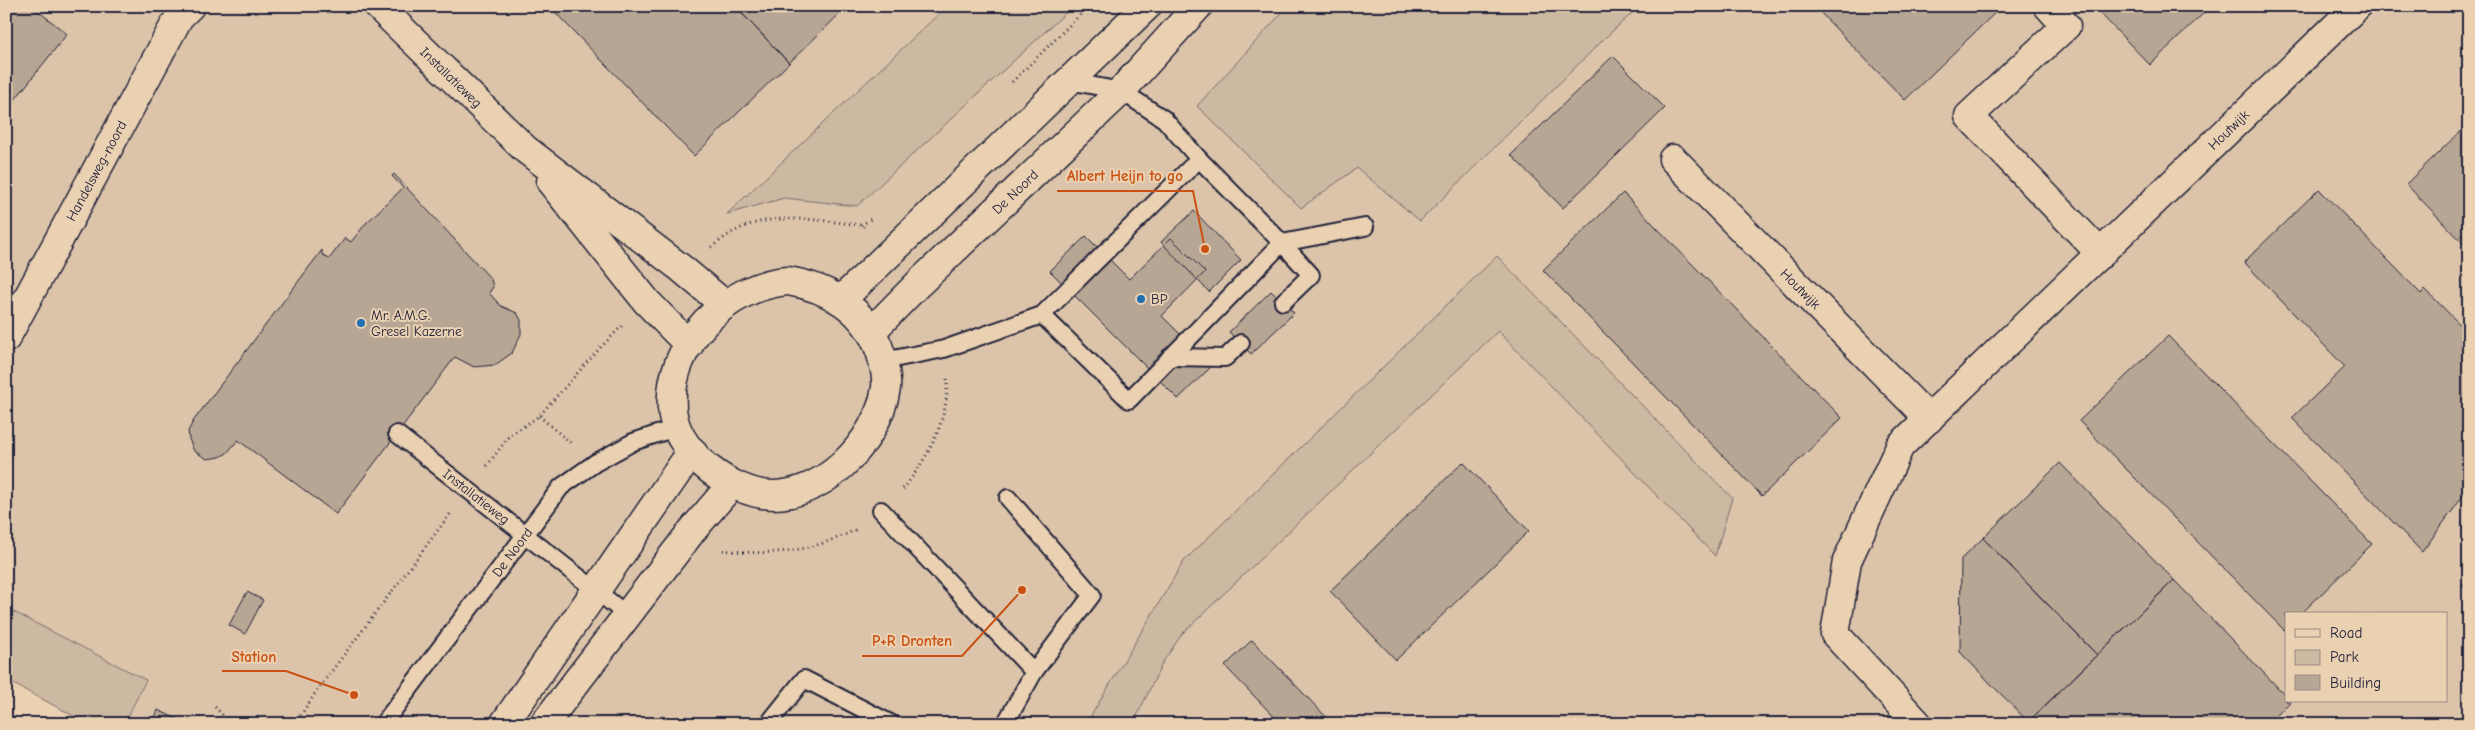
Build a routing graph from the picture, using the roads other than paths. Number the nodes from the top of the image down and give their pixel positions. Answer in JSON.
{"nodes":[{"id":1,"x":190,"y":6,"type":"edge"},
{"id":2,"x":378,"y":6,"type":"edge"},
{"id":3,"x":1147,"y":6,"type":"edge"},
{"id":4,"x":1198,"y":6,"type":"edge"},
{"id":5,"x":2048,"y":6,"type":"edge"},
{"id":6,"x":2357,"y":6,"type":"edge"},
{"id":7,"x":1069,"y":81,"type":"junction"},
{"id":8,"x":1121,"y":91,"type":"junction"},
{"id":9,"x":526,"y":150,"type":"junction"},
{"id":10,"x":1199,"y":159,"type":"junction"},
{"id":11,"x":1673,"y":159,"type":"dead end"},
{"id":12,"x":1366,"y":227,"type":"dead end"},
{"id":13,"x":1282,"y":243,"type":"junction"},
{"id":14,"x":2101,"y":254,"type":"junction"},
{"id":15,"x":841,"y":300,"type":"junction"},
{"id":16,"x":1283,"y":302,"type":"dead end"},
{"id":17,"x":725,"y":305,"type":"junction"},
{"id":18,"x":1042,"y":315,"type":"junction"},
{"id":19,"x":871,"y":332,"type":"junction"},
{"id":20,"x":6,"y":338,"type":"edge"},
{"id":21,"x":1241,"y":343,"type":"dead end"},
{"id":22,"x":689,"y":345,"type":"junction"},
{"id":23,"x":1170,"y":357,"type":"junction"},
{"id":24,"x":883,"y":361,"type":"junction"},
{"id":25,"x":1929,"y":419,"type":"junction"},
{"id":26,"x":678,"y":427,"type":"junction"},
{"id":27,"x":397,"y":434,"type":"dead end"},
{"id":28,"x":692,"y":451,"type":"junction"},
{"id":29,"x":732,"y":484,"type":"junction"},
{"id":30,"x":1008,"y":498,"type":"dead end"},
{"id":31,"x":881,"y":510,"type":"dead end"},
{"id":32,"x":524,"y":535,"type":"junction"},
{"id":33,"x":595,"y":589,"type":"junction"},
{"id":34,"x":627,"y":615,"type":"junction"},
{"id":35,"x":1034,"y":672,"type":"junction"},
{"id":36,"x":383,"y":724,"type":"edge"},
{"id":37,"x":504,"y":724,"type":"edge"},
{"id":38,"x":544,"y":724,"type":"edge"},
{"id":39,"x":768,"y":724,"type":"edge"},
{"id":40,"x":892,"y":724,"type":"edge"},
{"id":41,"x":1005,"y":724,"type":"edge"},
{"id":42,"x":1918,"y":724,"type":"edge"}],
"edges":[{"from":1,"to":20,"type":"street","name":"Handelsweg-noord"},
{"from":2,"to":9,"type":"street","name":"Installatieweg"},
{"from":3,"to":7,"type":"street"},
{"from":4,"to":8,"type":"street","name":"De Noord"},
{"from":5,"to":14,"type":"street"},
{"from":6,"to":14,"type":"street","name":"Houtwijk"},
{"from":7,"to":8,"type":"lane"},
{"from":7,"to":15,"type":"street"},
{"from":8,"to":10,"type":"lane"},
{"from":8,"to":19,"type":"street","name":"De Noord"},
{"from":9,"to":17,"type":"street","name":"Installatieweg"},
{"from":9,"to":22,"type":"street","name":"Installatieweg"},
{"from":10,"to":13,"type":"lane"},
{"from":10,"to":18,"type":"lane"},
{"from":11,"to":25,"type":"street","name":"Houtwijk"},
{"from":12,"to":13,"type":"lane"},
{"from":13,"to":16,"type":"lane"},
{"from":13,"to":23,"type":"lane"},
{"from":14,"to":25,"type":"street","name":"Houtwijk"},
{"from":15,"to":17,"type":"street"},
{"from":15,"to":19,"type":"street"},
{"from":17,"to":22,"type":"street"},
{"from":18,"to":23,"type":"lane"},
{"from":18,"to":24,"type":"lane"},
{"from":19,"to":24,"type":"street"},
{"from":21,"to":23,"type":"lane"},
{"from":22,"to":26,"type":"street"},
{"from":24,"to":29,"type":"street"},
{"from":25,"to":42,"type":"street","name":"Houtwijk"},
{"from":26,"to":28,"type":"street"},
{"from":26,"to":32,"type":"lane","name":"De Noord"},
{"from":27,"to":32,"type":"lane","name":"Installatieweg"},
{"from":28,"to":29,"type":"street"},
{"from":28,"to":33,"type":"street"},
{"from":29,"to":34,"type":"street"},
{"from":30,"to":35,"type":"lane"},
{"from":31,"to":35,"type":"lane"},
{"from":32,"to":33,"type":"lane","name":"Installatieweg"},
{"from":32,"to":36,"type":"lane","name":"De Noord"},
{"from":33,"to":34,"type":"lane","name":"Installatieweg"},
{"from":33,"to":37,"type":"street"},
{"from":34,"to":38,"type":"street"},
{"from":35,"to":41,"type":"lane"},
{"from":39,"to":40,"type":"lane"}]}
